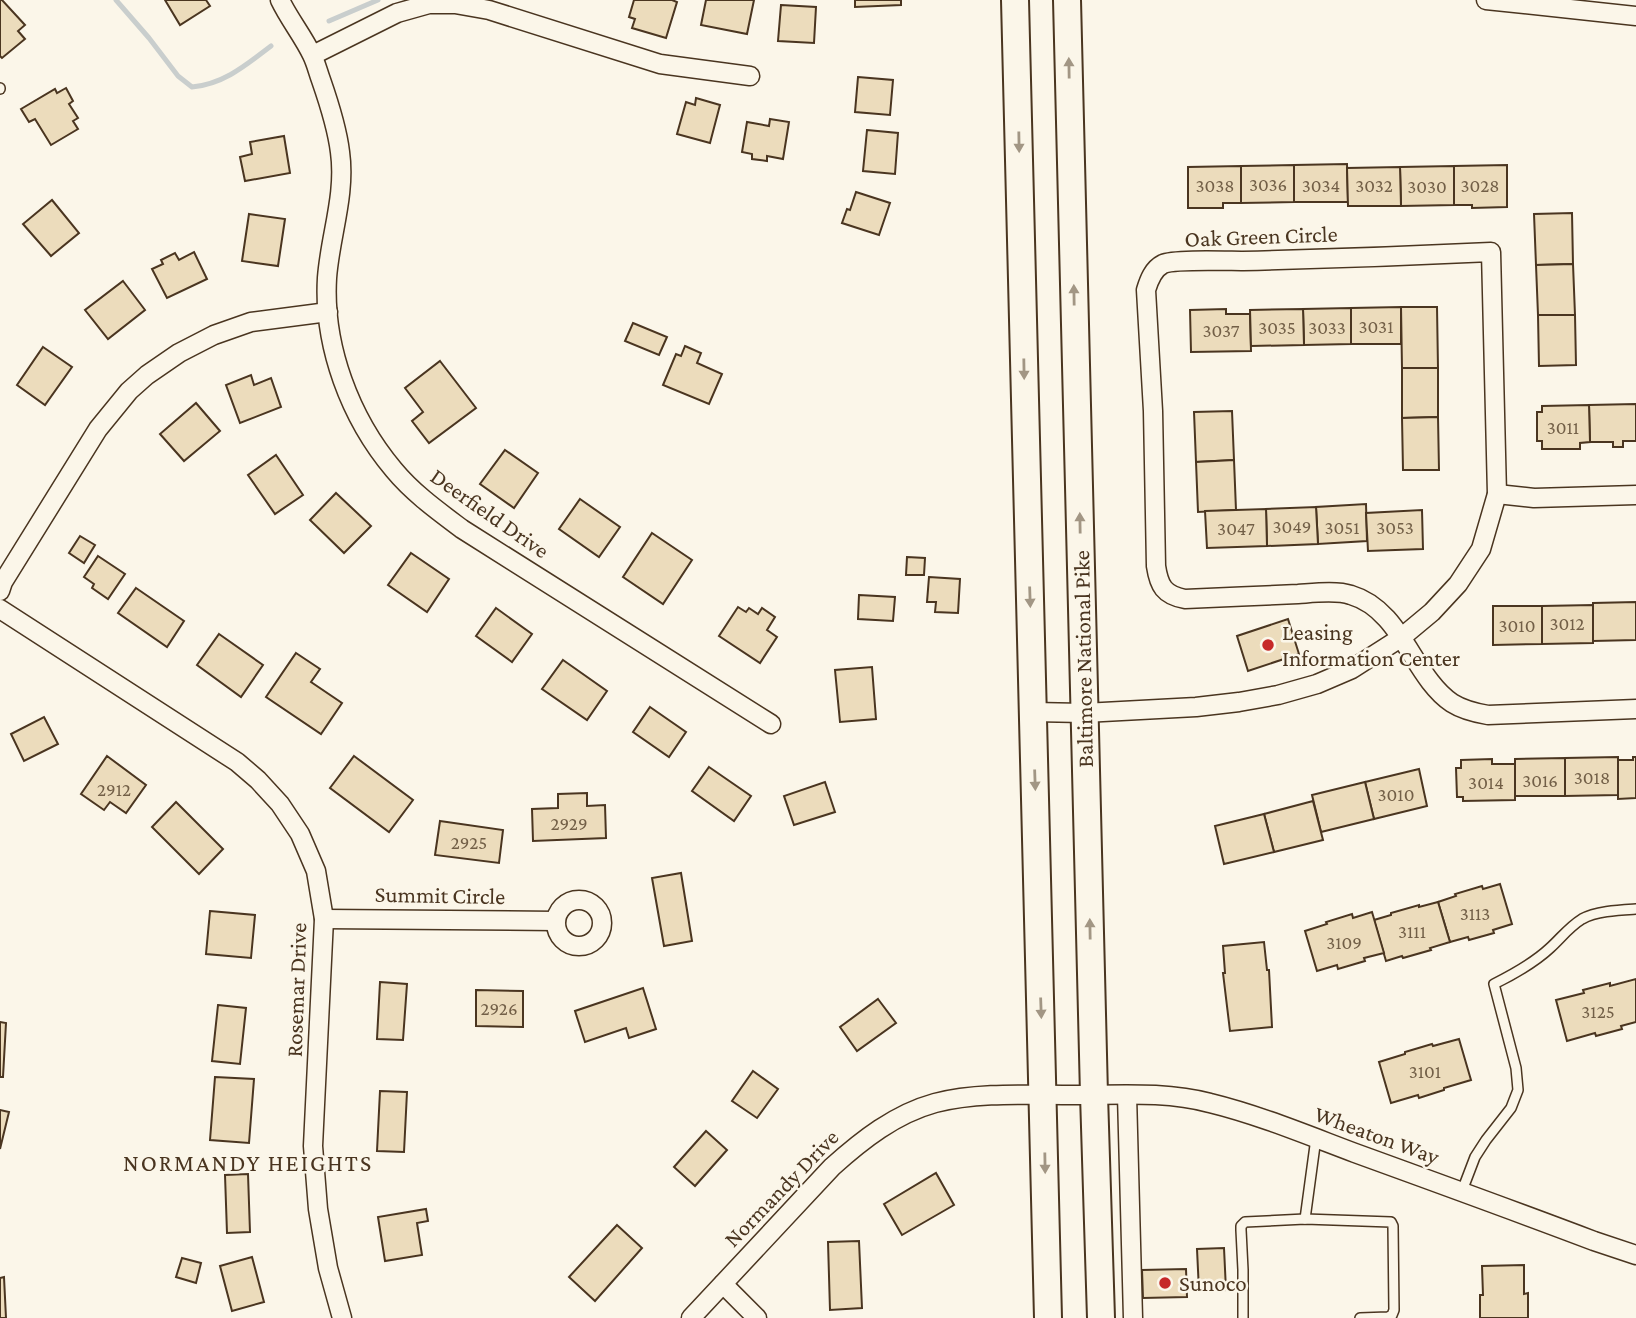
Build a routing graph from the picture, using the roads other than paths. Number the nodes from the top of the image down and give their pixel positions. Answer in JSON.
{"nodes":[{"id":1,"x":280,"y":0,"type":"edge"},
{"id":2,"x":1015,"y":0,"type":"edge"},
{"id":3,"x":1067,"y":0,"type":"edge"},
{"id":4,"x":1487,"y":0,"type":"edge"},
{"id":5,"x":1636,"y":16,"type":"edge"},
{"id":6,"x":313,"y":55,"type":"junction"},
{"id":7,"x":750,"y":76,"type":"dead end"},
{"id":8,"x":328,"y":312,"type":"junction"},
{"id":9,"x":1497,"y":494,"type":"junction"},
{"id":10,"x":1636,"y":495,"type":"edge"},
{"id":11,"x":0,"y":591,"type":"edge"},
{"id":12,"x":0,"y":609,"type":"edge"},
{"id":13,"x":1402,"y":637,"type":"junction"},
{"id":14,"x":1636,"y":709,"type":"edge"},
{"id":15,"x":1033,"y":712,"type":"junction"},
{"id":16,"x":1084,"y":713,"type":"junction"},
{"id":17,"x":771,"y":724,"type":"dead end"},
{"id":18,"x":1636,"y":909,"type":"edge"},
{"id":19,"x":324,"y":919,"type":"junction"},
{"id":20,"x":556,"y":921,"type":"dead end"},
{"id":21,"x":1044,"y":1095,"type":"junction"},
{"id":22,"x":1094,"y":1095,"type":"junction"},
{"id":23,"x":1127,"y":1095,"type":"junction"},
{"id":24,"x":1316,"y":1138,"type":"junction"},
{"id":25,"x":1462,"y":1191,"type":"junction"},
{"id":26,"x":1305,"y":1219,"type":"junction"},
{"id":27,"x":1636,"y":1255,"type":"edge"},
{"id":28,"x":723,"y":1284,"type":"junction"},
{"id":29,"x":342,"y":1318,"type":"edge"},
{"id":30,"x":691,"y":1318,"type":"edge"},
{"id":31,"x":757,"y":1318,"type":"edge"},
{"id":32,"x":1048,"y":1318,"type":"edge"},
{"id":33,"x":1101,"y":1318,"type":"edge"},
{"id":34,"x":1133,"y":1318,"type":"edge"},
{"id":35,"x":1243,"y":1318,"type":"edge"},
{"id":36,"x":1360,"y":1318,"type":"edge"}],
"edges":[{"from":1,"to":6,"type":"street","name":"Deerfield Drive"},
{"from":2,"to":15,"type":"main road","one_way":true},
{"from":16,"to":3,"type":"main road","name":"Baltimore National Pike","one_way":true},
{"from":4,"to":5,"type":"street"},
{"from":6,"to":7,"type":"street"},
{"from":6,"to":8,"type":"street","name":"Deerfield Drive"},
{"from":8,"to":11,"type":"street"},
{"from":8,"to":17,"type":"street","name":"Deerfield Drive"},
{"from":9,"to":10,"type":"street"},
{"from":9,"to":13,"type":"street","name":"Oak Green Circle"},
{"from":9,"to":13,"type":"street","name":"Oak Green Circle"},
{"from":12,"to":19,"type":"street","name":"Rosemar Drive"},
{"from":13,"to":14,"type":"street"},
{"from":13,"to":16,"type":"street","name":"Oak Green Circle"},
{"from":15,"to":16,"type":"street","name":"Oak Green Circle"},
{"from":15,"to":21,"type":"main road","one_way":true},
{"from":22,"to":16,"type":"main road","name":"Baltimore National Pike","one_way":true},
{"from":18,"to":25,"type":"lane"},
{"from":19,"to":20,"type":"street","name":"Summit Circle"},
{"from":19,"to":29,"type":"street","name":"Rosemar Drive"},
{"from":21,"to":22,"type":"street","name":"Normandy Drive"},
{"from":21,"to":28,"type":"street","name":"Normandy Drive"},
{"from":21,"to":32,"type":"main road","one_way":true},
{"from":22,"to":23,"type":"street","name":"Wheaton Way"},
{"from":22,"to":33,"type":"main road","name":"Baltimore National Pike"},
{"from":23,"to":24,"type":"street","name":"Wheaton Way"},
{"from":23,"to":34,"type":"street"},
{"from":24,"to":25,"type":"street","name":"Wheaton Way"},
{"from":24,"to":26,"type":"lane"},
{"from":25,"to":27,"type":"street","name":"Wheaton Way"},
{"from":26,"to":35,"type":"lane"},
{"from":26,"to":36,"type":"lane"},
{"from":28,"to":30,"type":"street","name":"Normandy Drive"},
{"from":28,"to":31,"type":"street"}]}
